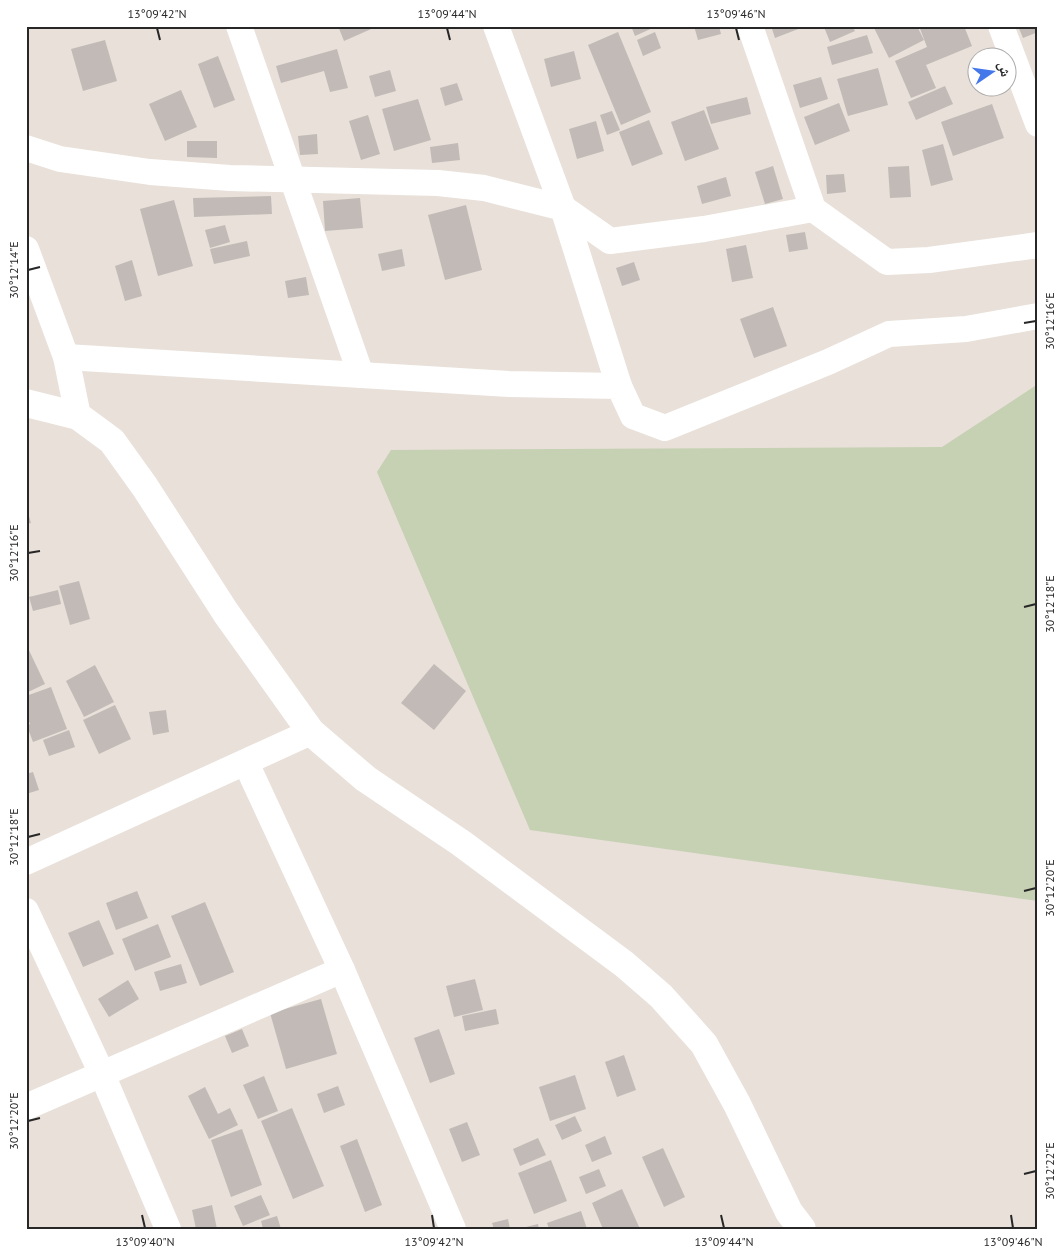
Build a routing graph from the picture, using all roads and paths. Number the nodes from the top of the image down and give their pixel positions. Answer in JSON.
{"nodes":[{"id":1,"x":239,"y":26,"type":"edge"},
{"id":2,"x":496,"y":26,"type":"edge"},
{"id":3,"x":750,"y":26,"type":"edge"},
{"id":4,"x":1001,"y":26,"type":"edge"},
{"id":5,"x":1038,"y":124,"type":"edge"},
{"id":6,"x":26,"y":148,"type":"edge"},
{"id":7,"x":292,"y":179,"type":"junction"},
{"id":8,"x":564,"y":208,"type":"junction"},
{"id":9,"x":813,"y":209,"type":"junction"},
{"id":10,"x":1038,"y":245,"type":"edge"},
{"id":11,"x":26,"y":249,"type":"edge"},
{"id":12,"x":1038,"y":316,"type":"edge"},
{"id":13,"x":66,"y":356,"type":"junction"},
{"id":14,"x":361,"y":375,"type":"junction"},
{"id":15,"x":619,"y":386,"type":"junction"},
{"id":16,"x":26,"y":403,"type":"edge"},
{"id":17,"x":78,"y":416,"type":"junction"},
{"id":18,"x":311,"y":732,"type":"junction"},
{"id":19,"x":246,"y":763,"type":"junction"},
{"id":20,"x":26,"y":862,"type":"edge"},
{"id":21,"x":26,"y":911,"type":"edge"},
{"id":22,"x":342,"y":970,"type":"junction"},
{"id":23,"x":102,"y":1074,"type":"junction"},
{"id":24,"x":26,"y":1107,"type":"edge"},
{"id":25,"x":168,"y":1229,"type":"edge"},
{"id":26,"x":453,"y":1229,"type":"edge"},
{"id":27,"x":802,"y":1229,"type":"edge"}],
"edges":[{"from":1,"to":7,"type":"street"},
{"from":2,"to":8,"type":"street"},
{"from":3,"to":9,"type":"street"},
{"from":4,"to":5,"type":"street"},
{"from":6,"to":7,"type":"street"},
{"from":7,"to":8,"type":"street"},
{"from":7,"to":14,"type":"street"},
{"from":8,"to":9,"type":"street"},
{"from":8,"to":15,"type":"street"},
{"from":9,"to":10,"type":"street"},
{"from":11,"to":13,"type":"street"},
{"from":12,"to":15,"type":"street"},
{"from":13,"to":14,"type":"street"},
{"from":13,"to":17,"type":"street"},
{"from":14,"to":15,"type":"street"},
{"from":16,"to":17,"type":"street"},
{"from":17,"to":18,"type":"street"},
{"from":18,"to":19,"type":"street"},
{"from":18,"to":27,"type":"street"},
{"from":19,"to":20,"type":"street"},
{"from":19,"to":22,"type":"street"},
{"from":21,"to":23,"type":"street"},
{"from":22,"to":23,"type":"street"},
{"from":22,"to":26,"type":"street"},
{"from":23,"to":24,"type":"street"},
{"from":23,"to":25,"type":"street"}]}
